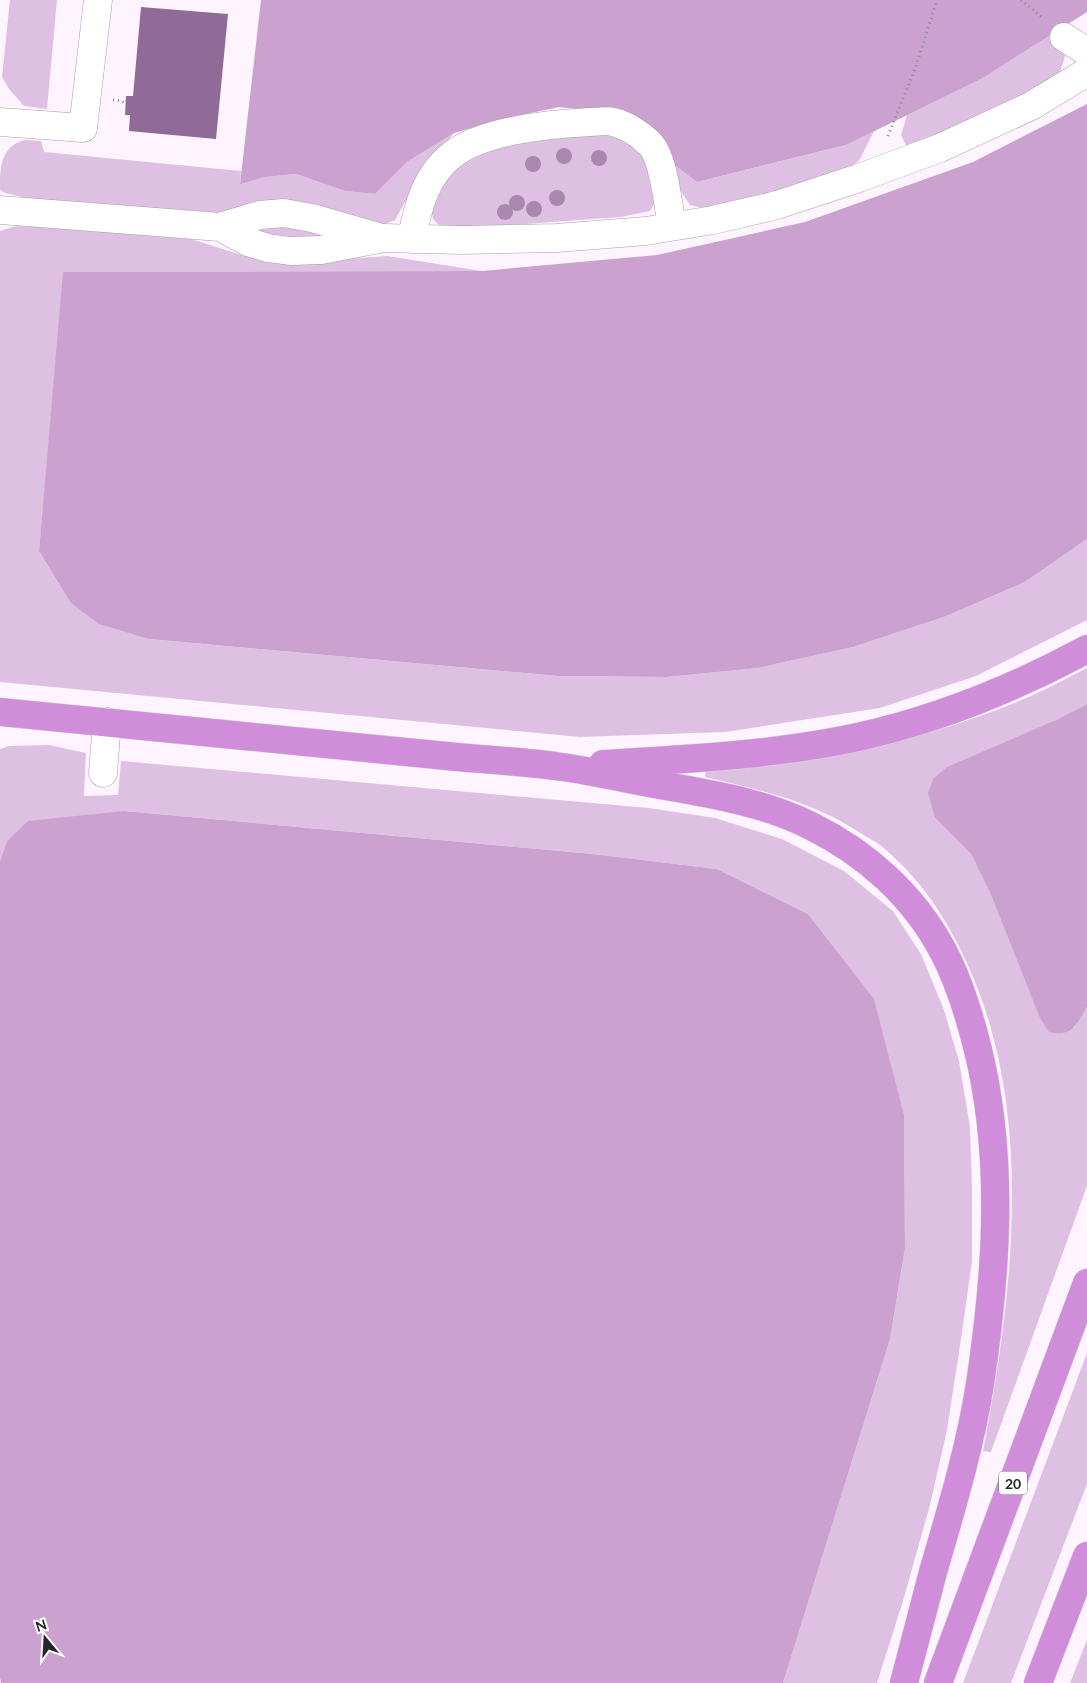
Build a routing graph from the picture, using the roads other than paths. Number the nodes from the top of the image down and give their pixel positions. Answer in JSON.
{"nodes":[{"id":1,"x":98,"y":0,"type":"edge"},
{"id":2,"x":1064,"y":37,"type":"dead end"},
{"id":3,"x":1087,"y":52,"type":"edge"},
{"id":4,"x":1087,"y":72,"type":"edge"},
{"id":5,"x":0,"y":122,"type":"edge"},
{"id":6,"x":0,"y":210,"type":"edge"},
{"id":7,"x":672,"y":226,"type":"junction"},
{"id":8,"x":220,"y":227,"type":"junction"},
{"id":9,"x":384,"y":238,"type":"junction"},
{"id":10,"x":412,"y":239,"type":"junction"},
{"id":11,"x":1087,"y":649,"type":"edge"},
{"id":12,"x":0,"y":712,"type":"edge"},
{"id":13,"x":107,"y":722,"type":"junction"},
{"id":14,"x":562,"y":767,"type":"junction"},
{"id":15,"x":103,"y":773,"type":"dead end"},
{"id":16,"x":1087,"y":1283,"type":"edge"},
{"id":17,"x":1087,"y":1556,"type":"edge"},
{"id":18,"x":904,"y":1683,"type":"edge"},
{"id":19,"x":938,"y":1683,"type":"edge"},
{"id":20,"x":1038,"y":1683,"type":"edge"}],
"edges":[{"from":1,"to":5,"type":"lane"},
{"from":2,"to":3,"type":"lane"},
{"from":4,"to":7,"type":"lane"},
{"from":6,"to":8,"type":"lane"},
{"from":7,"to":10,"type":"lane"},
{"from":7,"to":10,"type":"lane"},
{"from":8,"to":9,"type":"lane"},
{"from":8,"to":9,"type":"lane"},
{"from":9,"to":10,"type":"lane"},
{"from":11,"to":14,"type":"highway"},
{"from":12,"to":13,"type":"highway"},
{"from":13,"to":14,"type":"highway"},
{"from":13,"to":15,"type":"lane"},
{"from":14,"to":18,"type":"highway"},
{"from":16,"to":19,"type":"highway","number":"20"},
{"from":17,"to":20,"type":"highway"}]}
